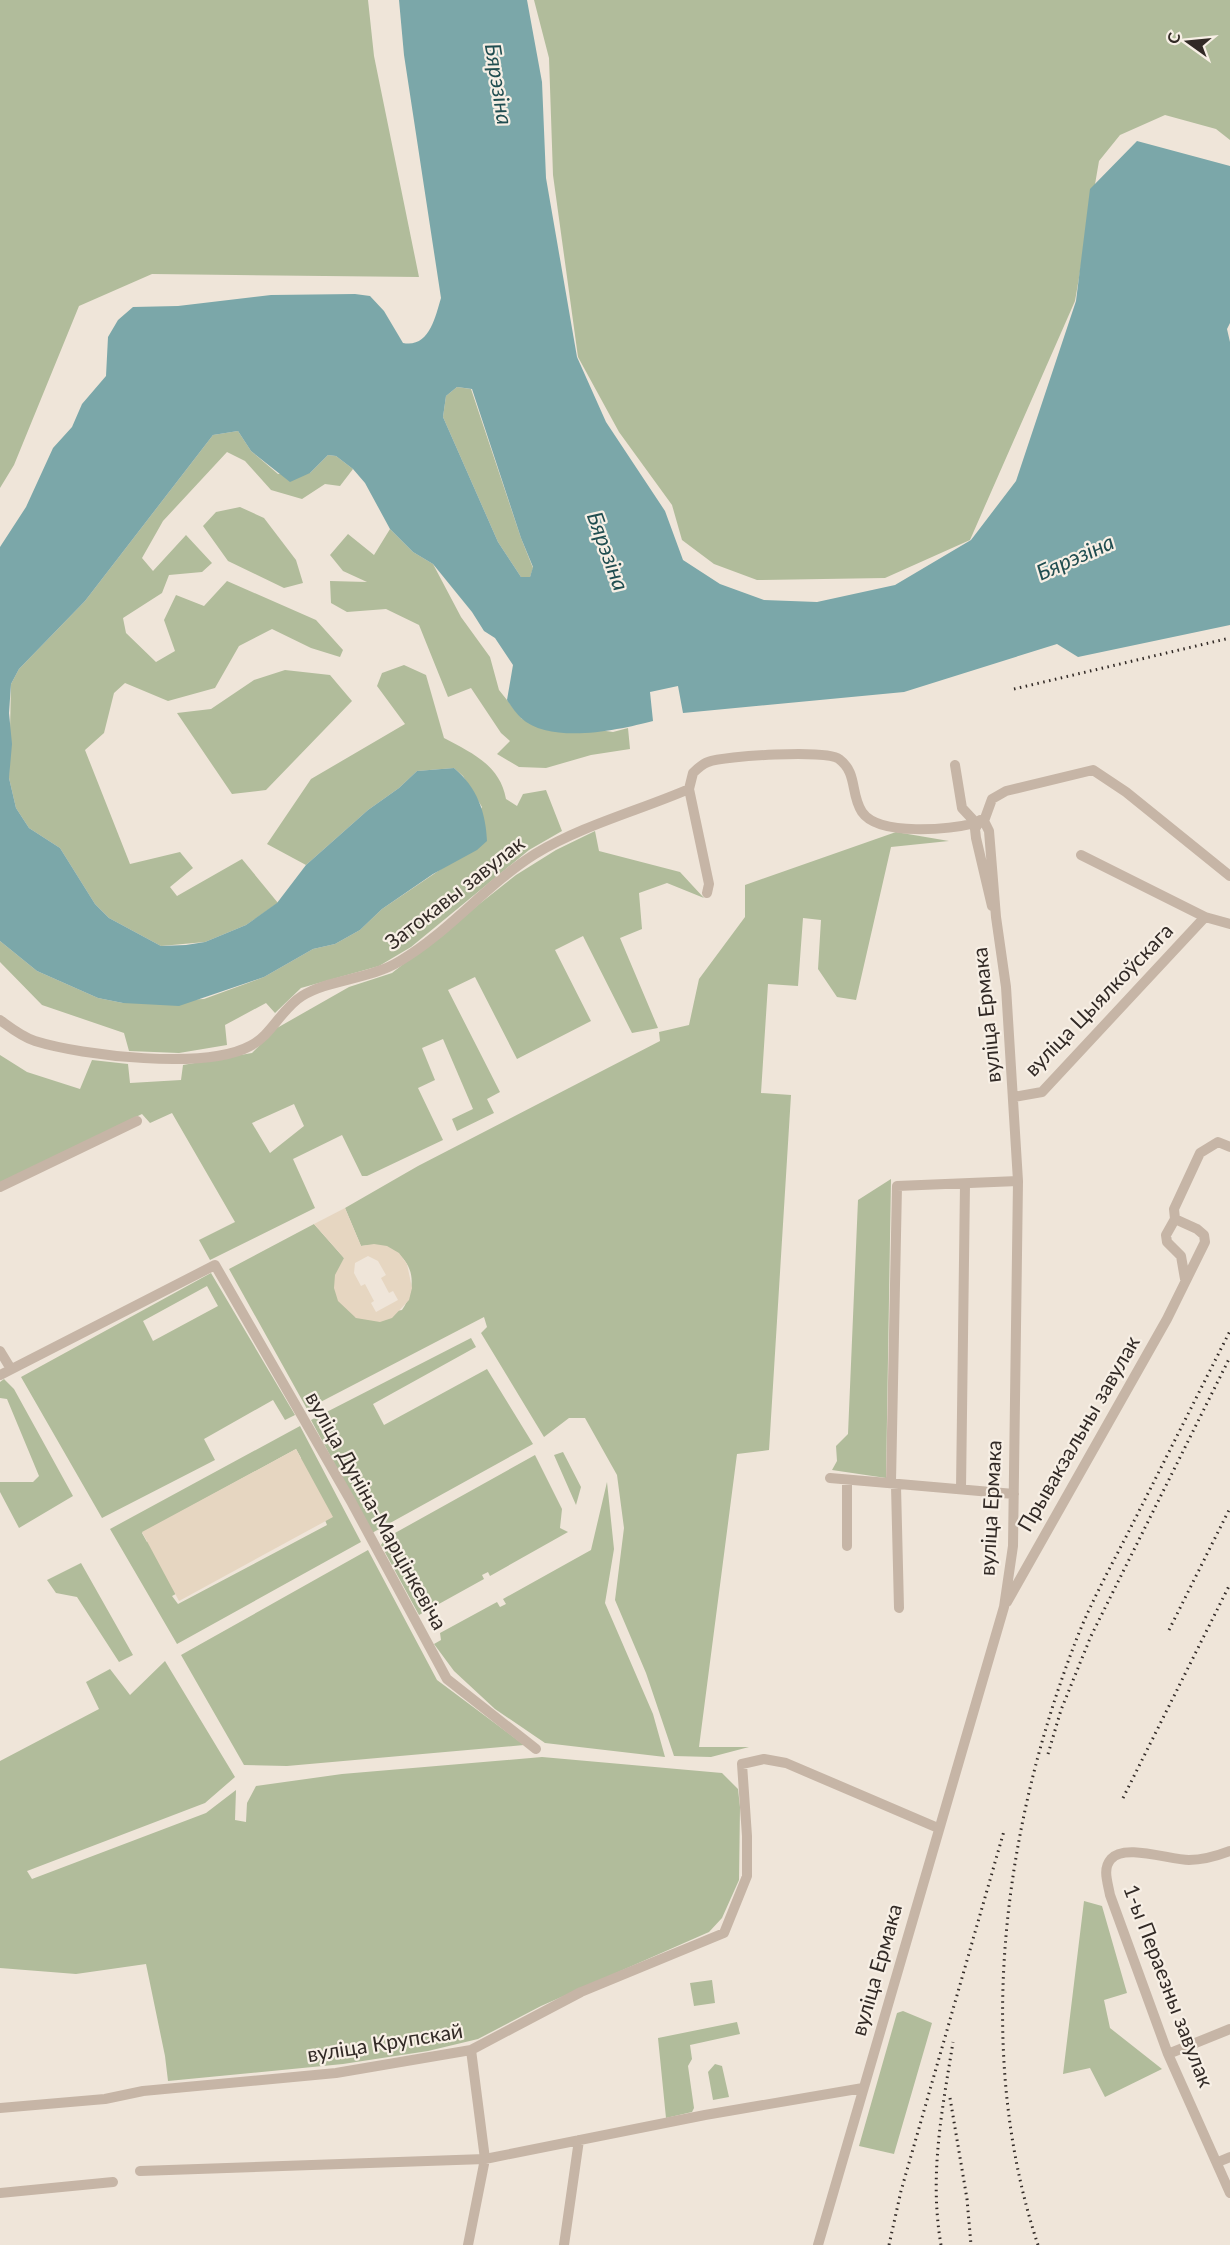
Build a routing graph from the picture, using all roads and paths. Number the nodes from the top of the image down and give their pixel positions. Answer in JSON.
{"nodes":[{"id":1,"x":955,"y":765,"type":"dead end"},
{"id":2,"x":689,"y":789,"type":"junction"},
{"id":3,"x":980,"y":822,"type":"junction"},
{"id":4,"x":1082,"y":855,"type":"dead end"},
{"id":5,"x":1230,"y":876,"type":"edge"},
{"id":6,"x":707,"y":893,"type":"dead end"},
{"id":7,"x":1205,"y":917,"type":"junction"},
{"id":8,"x":1230,"y":924,"type":"edge"},
{"id":9,"x":0,"y":1020,"type":"edge"},
{"id":10,"x":1014,"y":1097,"type":"junction"},
{"id":11,"x":137,"y":1121,"type":"dead end"},
{"id":12,"x":1230,"y":1147,"type":"edge"},
{"id":13,"x":1017,"y":1181,"type":"junction"},
{"id":14,"x":965,"y":1184,"type":"junction"},
{"id":15,"x":0,"y":1187,"type":"edge"},
{"id":16,"x":1175,"y":1219,"type":"junction"},
{"id":17,"x":1185,"y":1279,"type":"junction"},
{"id":18,"x":0,"y":1351,"type":"edge"},
{"id":19,"x":11,"y":1369,"type":"junction"},
{"id":20,"x":0,"y":1375,"type":"edge"},
{"id":21,"x":830,"y":1478,"type":"dead end"},
{"id":22,"x":847,"y":1479,"type":"junction"},
{"id":23,"x":894,"y":1484,"type":"junction"},
{"id":24,"x":961,"y":1489,"type":"junction"},
{"id":25,"x":1014,"y":1494,"type":"junction"},
{"id":26,"x":848,"y":1546,"type":"dead end"},
{"id":27,"x":1004,"y":1607,"type":"junction"},
{"id":28,"x":899,"y":1608,"type":"dead end"},
{"id":29,"x":536,"y":1749,"type":"dead end"},
{"id":30,"x":938,"y":1828,"type":"junction"},
{"id":31,"x":1230,"y":1851,"type":"edge"},
{"id":32,"x":1230,"y":2029,"type":"edge"},
{"id":33,"x":471,"y":2050,"type":"junction"},
{"id":34,"x":1168,"y":2054,"type":"junction"},
{"id":35,"x":863,"y":2088,"type":"junction"},
{"id":36,"x":0,"y":2108,"type":"edge"},
{"id":37,"x":579,"y":2140,"type":"junction"},
{"id":38,"x":1230,"y":2157,"type":"edge"},
{"id":39,"x":485,"y":2159,"type":"junction"},
{"id":40,"x":1218,"y":2162,"type":"junction"},
{"id":41,"x":140,"y":2171,"type":"dead end"},
{"id":42,"x":113,"y":2182,"type":"dead end"},
{"id":43,"x":0,"y":2193,"type":"edge"},
{"id":44,"x":1230,"y":2193,"type":"edge"},
{"id":45,"x":468,"y":2245,"type":"edge"},
{"id":46,"x":564,"y":2245,"type":"edge"},
{"id":47,"x":818,"y":2245,"type":"edge"}],
"edges":[{"from":1,"to":3,"type":"street"},
{"from":2,"to":3,"type":"street"},
{"from":2,"to":6,"type":"street"},
{"from":2,"to":9,"type":"street","name":"Затокавы завулак"},
{"from":3,"to":5,"type":"street"},
{"from":3,"to":10,"type":"street","name":"вуліца Ермака"},
{"from":4,"to":7,"type":"street"},
{"from":7,"to":8,"type":"street"},
{"from":7,"to":10,"type":"street","name":"вуліца Цыялкоўскага"},
{"from":10,"to":13,"type":"street","name":"вуліца Ермака"},
{"from":11,"to":15,"type":"street"},
{"from":12,"to":16,"type":"street"},
{"from":13,"to":14,"type":"street"},
{"from":13,"to":25,"type":"street","name":"вуліца Ермака"},
{"from":14,"to":23,"type":"street"},
{"from":14,"to":24,"type":"street","name":"вуліца Ермака"},
{"from":16,"to":17,"type":"street"},
{"from":16,"to":17,"type":"street","name":"Прывакзальны завулак"},
{"from":17,"to":27,"type":"street","name":"Прывакзальны завулак"},
{"from":18,"to":19,"type":"street"},
{"from":19,"to":20,"type":"street"},
{"from":19,"to":29,"type":"street","name":"вуліца Дуніна-Марцінкевіча"},
{"from":21,"to":22,"type":"street"},
{"from":22,"to":23,"type":"street"},
{"from":22,"to":26,"type":"street"},
{"from":23,"to":24,"type":"street"},
{"from":23,"to":28,"type":"street"},
{"from":24,"to":25,"type":"street"},
{"from":25,"to":27,"type":"street","name":"вуліца Ермака"},
{"from":27,"to":30,"type":"street","name":"вуліца Ермака"},
{"from":30,"to":33,"type":"street","name":"вуліца Крупскай"},
{"from":30,"to":35,"type":"street","name":"вуліца Ермака"},
{"from":31,"to":34,"type":"street","name":"1-ы Пераезны завулак"},
{"from":32,"to":34,"type":"street"},
{"from":33,"to":36,"type":"street","name":"вуліца Крупскай"},
{"from":33,"to":39,"type":"street"},
{"from":34,"to":40,"type":"street","name":"1-ы Пераезны завулак"},
{"from":35,"to":37,"type":"street"},
{"from":35,"to":47,"type":"street","name":"вуліца Ермака"},
{"from":37,"to":39,"type":"street"},
{"from":37,"to":46,"type":"street"},
{"from":38,"to":40,"type":"street"},
{"from":39,"to":41,"type":"street"},
{"from":39,"to":45,"type":"street"},
{"from":40,"to":44,"type":"street","name":"1-ы Пераезны завулак"},
{"from":42,"to":43,"type":"street"}]}
